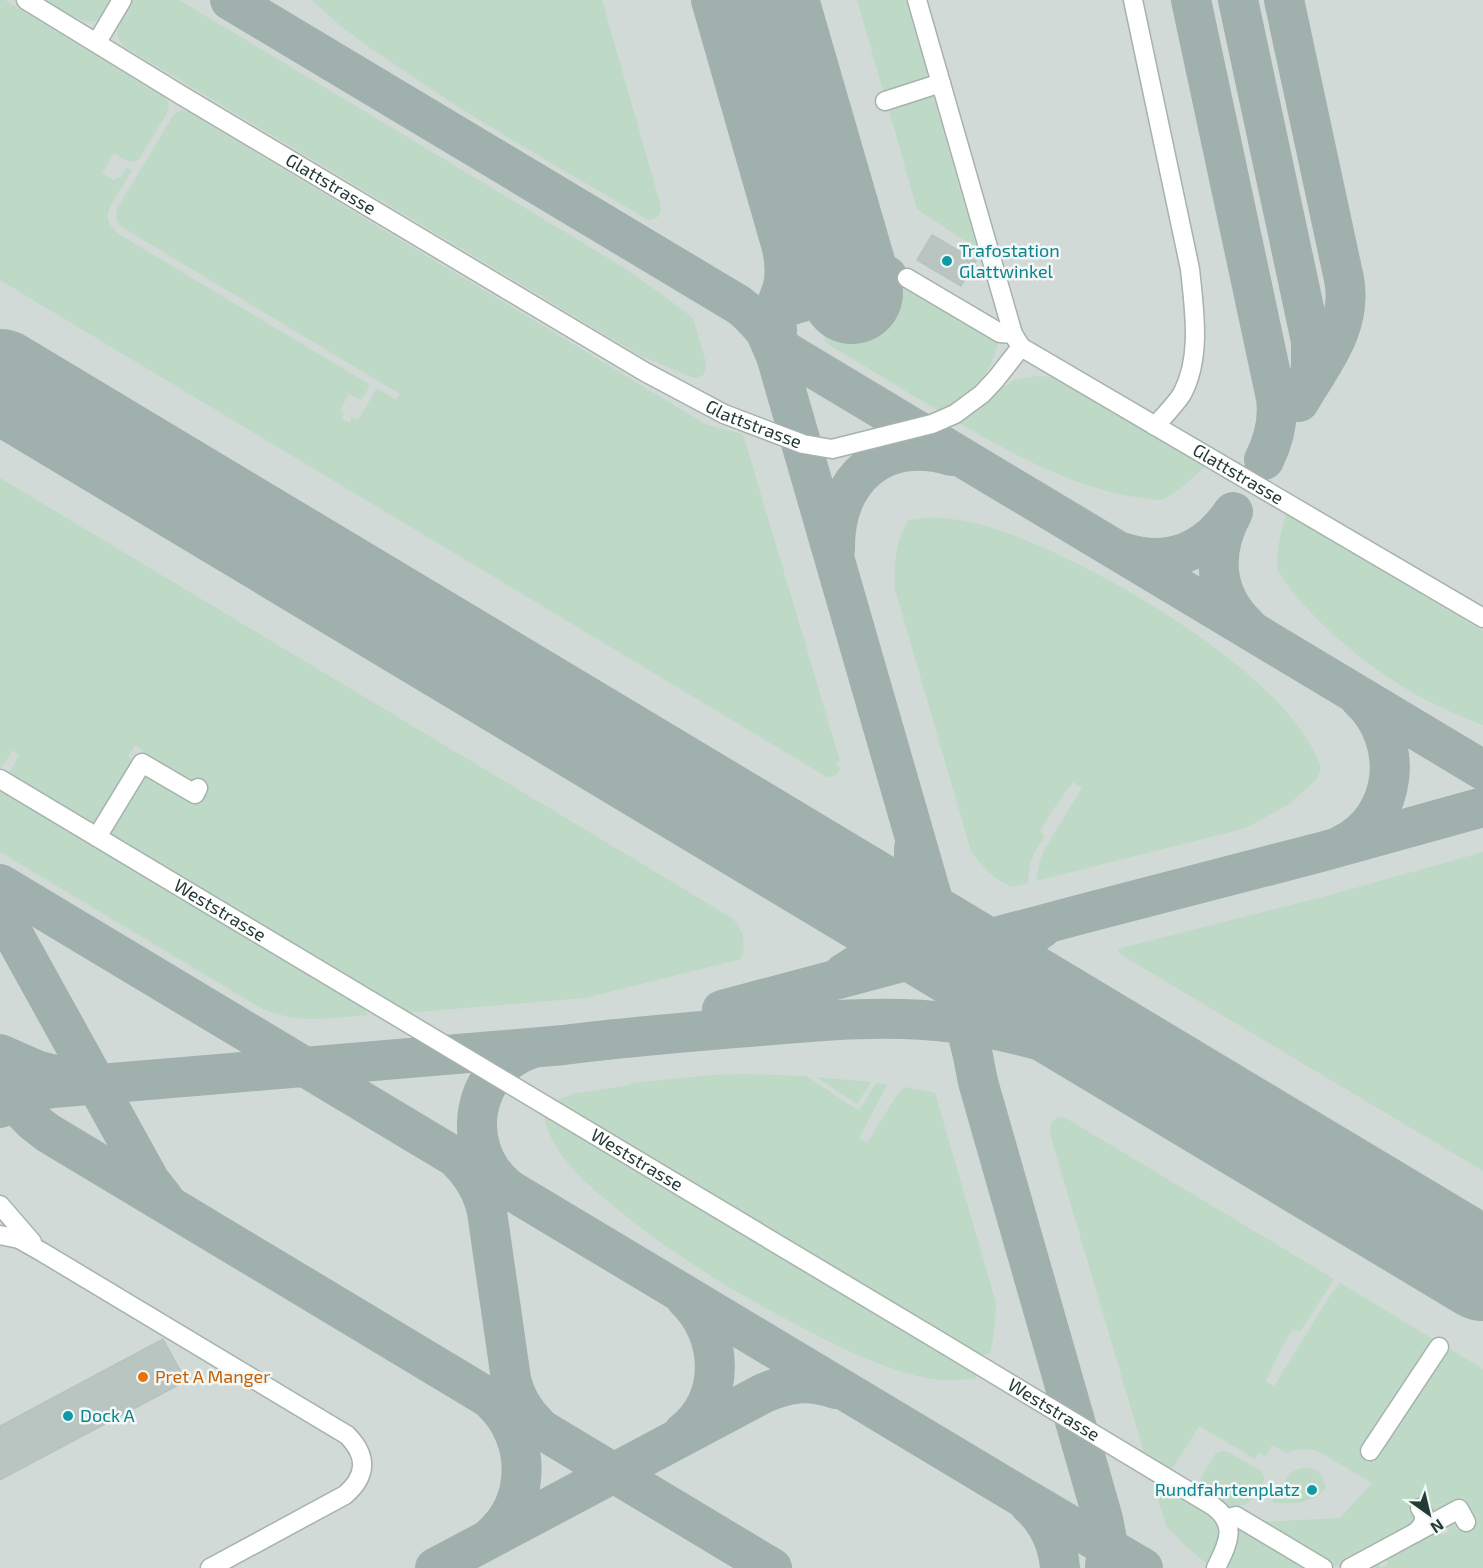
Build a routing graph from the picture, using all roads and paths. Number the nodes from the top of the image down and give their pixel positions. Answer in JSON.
{"nodes":[{"id":1,"x":26,"y":0,"type":"edge"},
{"id":2,"x":122,"y":0,"type":"edge"},
{"id":3,"x":917,"y":0,"type":"edge"},
{"id":4,"x":1133,"y":0,"type":"edge"},
{"id":5,"x":96,"y":42,"type":"junction"},
{"id":6,"x":941,"y":83,"type":"junction"},
{"id":7,"x":885,"y":100,"type":"dead end"},
{"id":8,"x":907,"y":278,"type":"dead end"},
{"id":9,"x":1017,"y":340,"type":"junction"},
{"id":10,"x":1155,"y":426,"type":"junction"},
{"id":11,"x":1483,"y":618,"type":"edge"},
{"id":12,"x":0,"y":779,"type":"edge"},
{"id":13,"x":198,"y":788,"type":"dead end"},
{"id":14,"x":97,"y":837,"type":"junction"},
{"id":15,"x":0,"y":1205,"type":"edge"},
{"id":16,"x":0,"y":1235,"type":"edge"},
{"id":17,"x":42,"y":1252,"type":"junction"},
{"id":18,"x":1439,"y":1347,"type":"dead end"},
{"id":19,"x":1370,"y":1451,"type":"dead end"},
{"id":20,"x":1420,"y":1508,"type":"dead end"},
{"id":21,"x":1225,"y":1519,"type":"junction"},
{"id":22,"x":1466,"y":1522,"type":"dead end"},
{"id":23,"x":1415,"y":1533,"type":"junction"},
{"id":24,"x":219,"y":1566,"type":"edge"},
{"id":25,"x":1216,"y":1568,"type":"edge"},
{"id":26,"x":1323,"y":1568,"type":"edge"},
{"id":27,"x":1350,"y":1568,"type":"edge"}],
"edges":[{"from":1,"to":5,"type":"lane","name":"Glattstrasse"},
{"from":2,"to":5,"type":"lane"},
{"from":3,"to":6,"type":"lane"},
{"from":4,"to":10,"type":"lane"},
{"from":5,"to":9,"type":"lane","name":"Glattstrasse"},
{"from":6,"to":7,"type":"lane"},
{"from":6,"to":9,"type":"lane"},
{"from":8,"to":9,"type":"lane"},
{"from":9,"to":10,"type":"lane","name":"Glattstrasse"},
{"from":10,"to":11,"type":"lane","name":"Glattstrasse"},
{"from":12,"to":14,"type":"lane","name":"Weststrasse"},
{"from":13,"to":14,"type":"lane"},
{"from":14,"to":21,"type":"lane","name":"Weststrasse"},
{"from":15,"to":17,"type":"lane"},
{"from":16,"to":17,"type":"lane"},
{"from":17,"to":24,"type":"lane"},
{"from":18,"to":19,"type":"lane"},
{"from":20,"to":23,"type":"lane"},
{"from":21,"to":25,"type":"lane"},
{"from":21,"to":26,"type":"lane"},
{"from":22,"to":23,"type":"lane"},
{"from":23,"to":27,"type":"lane"}]}
